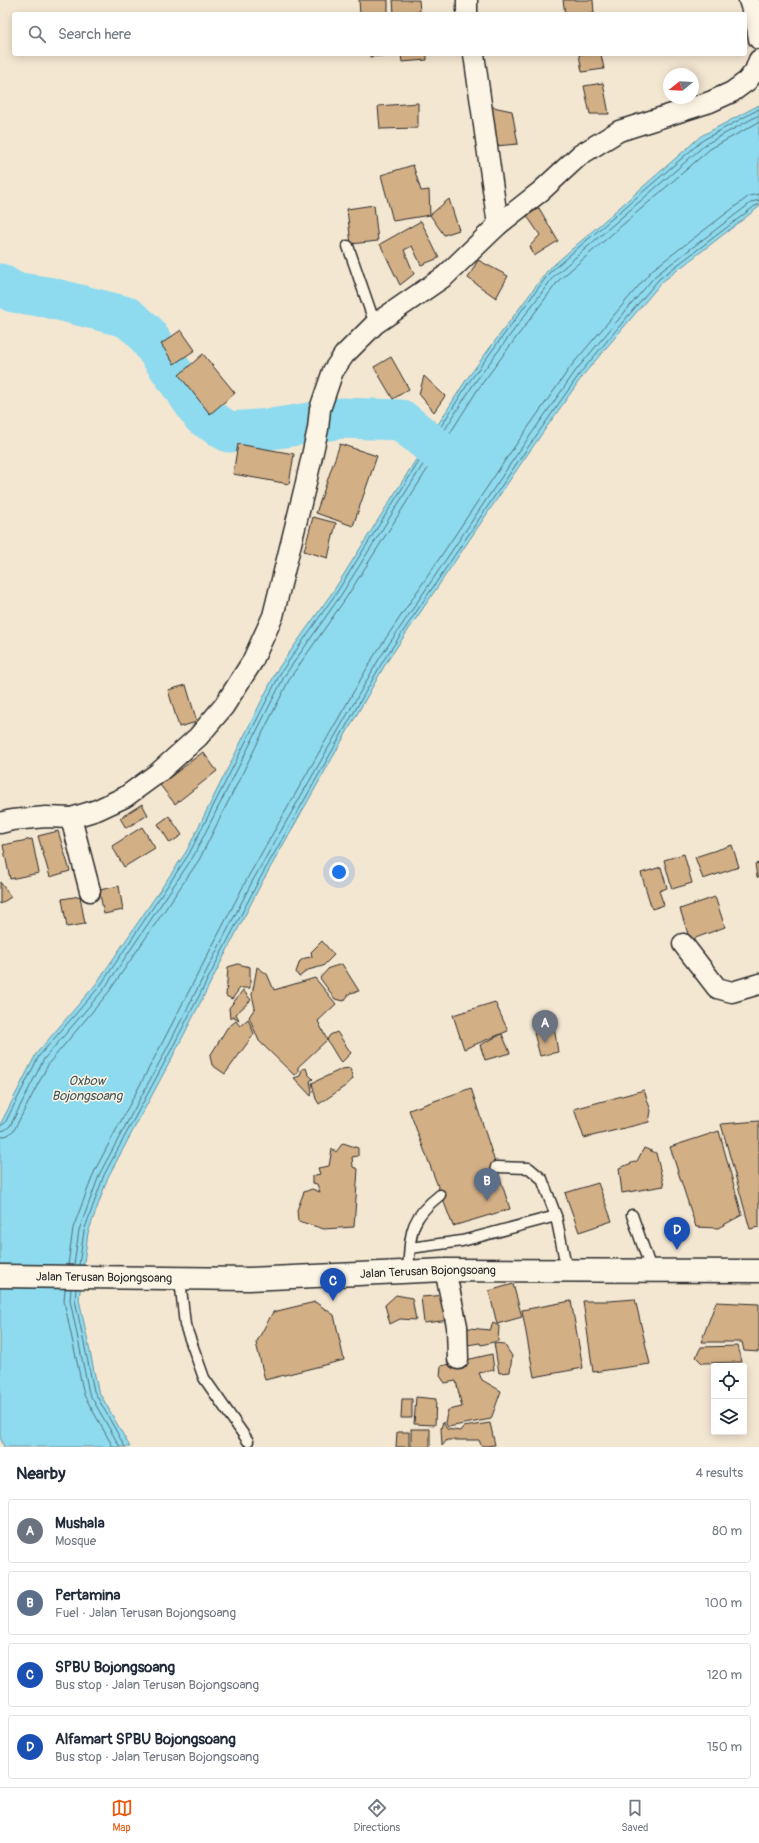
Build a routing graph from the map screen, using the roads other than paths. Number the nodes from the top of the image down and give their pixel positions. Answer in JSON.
{"nodes":[{"id":1,"x":467,"y":0,"type":"edge"},
{"id":2,"x":750,"y":0,"type":"edge"},
{"id":3,"x":467,"y":12,"type":"edge"},
{"id":4,"x":759,"y":39,"type":"edge"},
{"id":5,"x":474,"y":56,"type":"edge"},
{"id":6,"x":759,"y":60,"type":"edge"},
{"id":7,"x":498,"y":226,"type":"junction"},
{"id":8,"x":348,"y":246,"type":"dead end"},
{"id":9,"x":375,"y":324,"type":"junction"},
{"id":10,"x":71,"y":818,"type":"junction"},
{"id":11,"x":0,"y":823,"type":"edge"},
{"id":12,"x":90,"y":891,"type":"dead end"},
{"id":13,"x":683,"y":944,"type":"dead end"},
{"id":14,"x":759,"y":984,"type":"edge"},
{"id":15,"x":496,"y":1167,"type":"dead end"},
{"id":16,"x":440,"y":1195,"type":"dead end"},
{"id":17,"x":556,"y":1216,"type":"junction"},
{"id":18,"x":632,"y":1216,"type":"dead end"},
{"id":19,"x":410,"y":1248,"type":"junction"},
{"id":20,"x":445,"y":1270,"type":"junction"},
{"id":21,"x":408,"y":1271,"type":"junction"},
{"id":22,"x":566,"y":1271,"type":"junction"},
{"id":23,"x":759,"y":1271,"type":"edge"},
{"id":24,"x":652,"y":1272,"type":"junction"},
{"id":25,"x":0,"y":1276,"type":"edge"},
{"id":26,"x":180,"y":1279,"type":"junction"},
{"id":27,"x":458,"y":1359,"type":"dead end"},
{"id":28,"x":248,"y":1441,"type":"dead end"}],
"edges":[{"from":1,"to":3,"type":"street"},
{"from":2,"to":4,"type":"street"},
{"from":5,"to":7,"type":"street"},
{"from":6,"to":7,"type":"street"},
{"from":7,"to":9,"type":"street"},
{"from":8,"to":9,"type":"lane"},
{"from":9,"to":10,"type":"street"},
{"from":10,"to":11,"type":"street"},
{"from":10,"to":12,"type":"street"},
{"from":13,"to":14,"type":"street"},
{"from":15,"to":17,"type":"lane"},
{"from":16,"to":19,"type":"lane"},
{"from":17,"to":19,"type":"lane"},
{"from":17,"to":22,"type":"lane"},
{"from":18,"to":24,"type":"lane"},
{"from":19,"to":21,"type":"lane"},
{"from":20,"to":21,"type":"main road","name":"Jalan Terusan Bojongsoang"},
{"from":20,"to":22,"type":"main road","name":"Jalan Terusan Bojongsoang"},
{"from":20,"to":27,"type":"street"},
{"from":21,"to":26,"type":"main road","name":"Jalan Terusan Bojongsoang"},
{"from":22,"to":24,"type":"main road","name":"Jalan Terusan Bojongsoang"},
{"from":23,"to":24,"type":"main road","name":"Jalan Terusan Bojongsoang"},
{"from":25,"to":26,"type":"main road","name":"Jalan Terusan Bojongsoang"},
{"from":26,"to":28,"type":"lane"}]}
